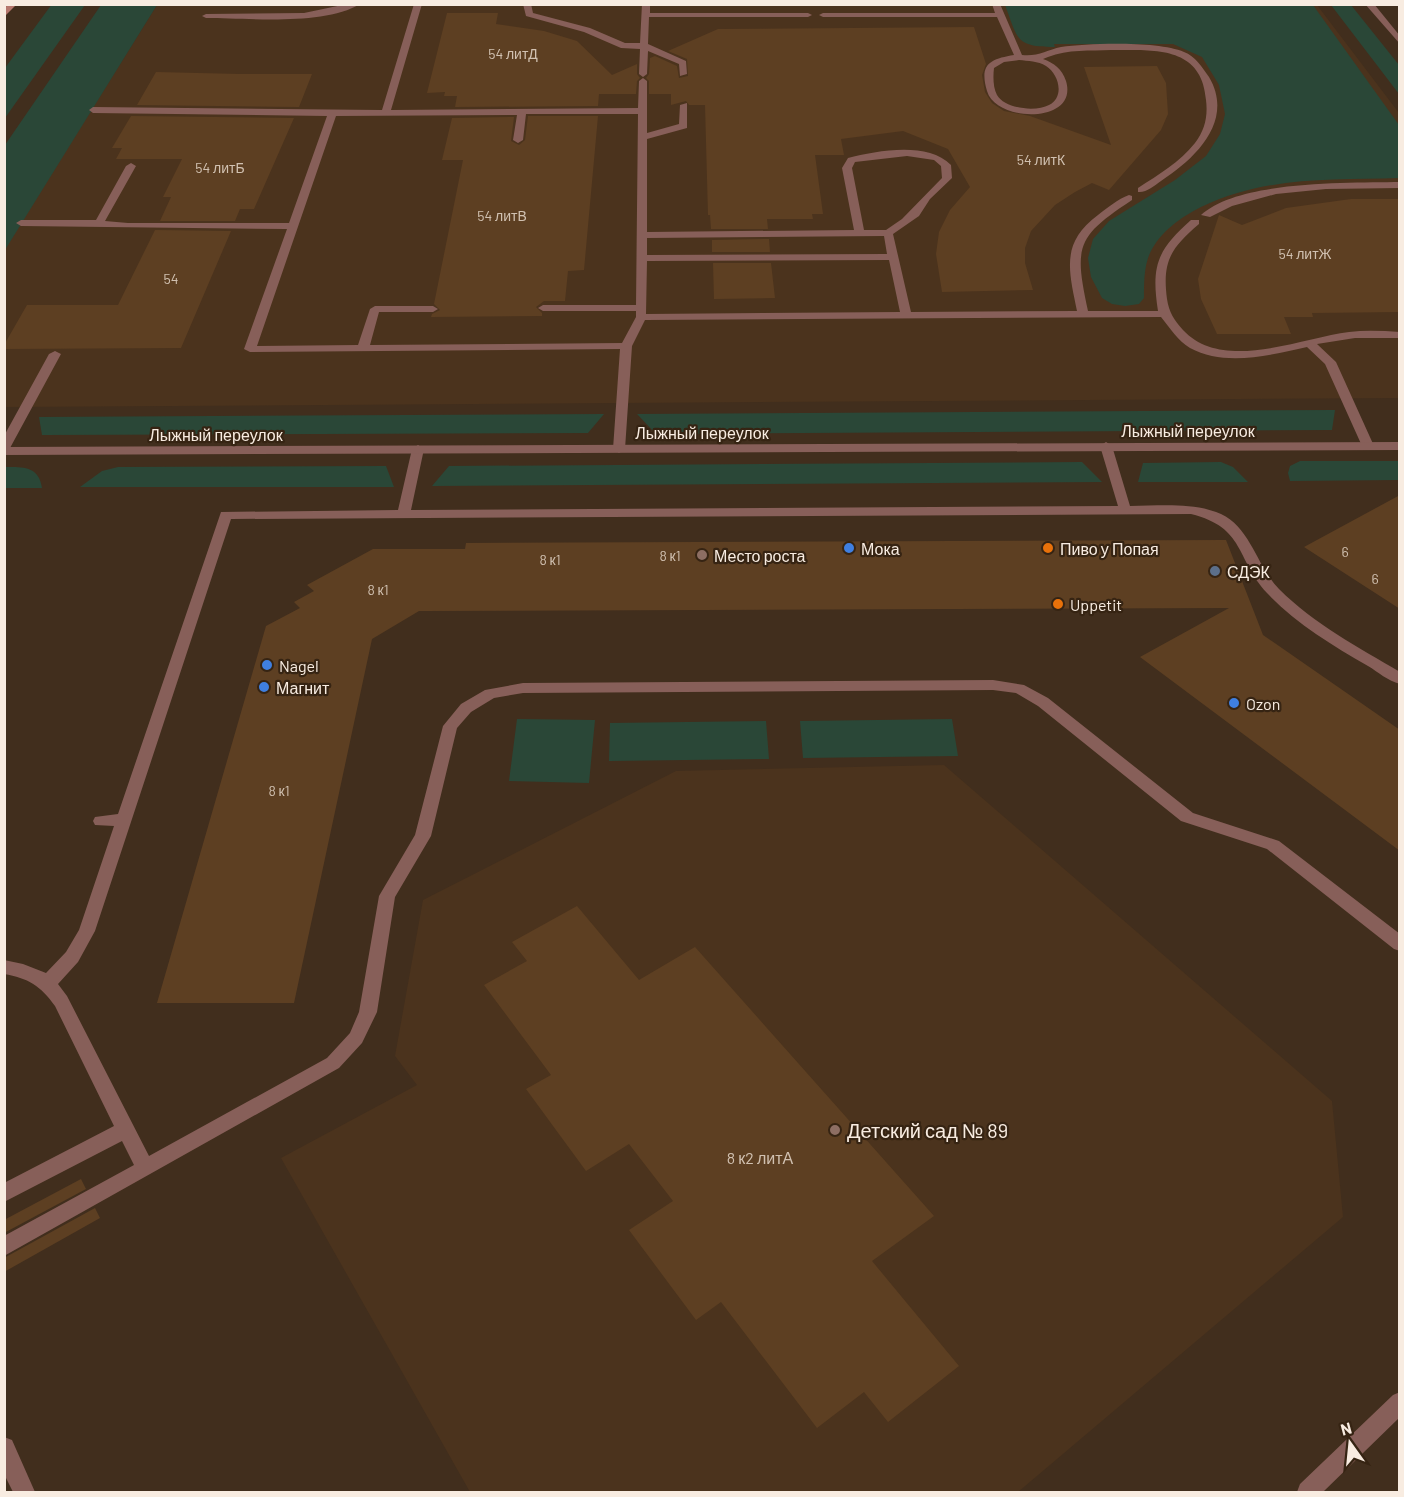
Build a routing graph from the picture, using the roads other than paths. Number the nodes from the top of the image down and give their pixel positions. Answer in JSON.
{"nodes":[{"id":1,"x":13,"y":4,"type":"edge"},
{"id":2,"x":356,"y":4,"type":"edge"},
{"id":3,"x":418,"y":4,"type":"edge"},
{"id":4,"x":527,"y":4,"type":"edge"},
{"id":5,"x":646,"y":4,"type":"edge"},
{"id":6,"x":996,"y":4,"type":"edge"},
{"id":7,"x":1369,"y":4,"type":"edge"},
{"id":8,"x":4,"y":15,"type":"edge"},
{"id":9,"x":646,"y":15,"type":"junction"},
{"id":10,"x":808,"y":15,"type":"dead end"},
{"id":11,"x":823,"y":15,"type":"dead end"},
{"id":12,"x":1000,"y":15,"type":"junction"},
{"id":13,"x":206,"y":16,"type":"dead end"},
{"id":14,"x":1400,"y":42,"type":"edge"},
{"id":15,"x":645,"y":46,"type":"junction"},
{"id":16,"x":1019,"y":57,"type":"junction"},
{"id":17,"x":1037,"y":59,"type":"junction"},
{"id":18,"x":684,"y":79,"type":"dead end"},
{"id":19,"x":684,"y":105,"type":"dead end"},
{"id":20,"x":93,"y":110,"type":"dead end"},
{"id":21,"x":641,"y":111,"type":"junction"},
{"id":22,"x":522,"y":112,"type":"junction"},
{"id":23,"x":332,"y":113,"type":"junction"},
{"id":24,"x":386,"y":113,"type":"junction"},
{"id":25,"x":641,"y":138,"type":"junction"},
{"id":26,"x":518,"y":140,"type":"dead end"},
{"id":27,"x":131,"y":166,"type":"dead end"},
{"id":28,"x":1400,"y":186,"type":"edge"},
{"id":29,"x":1141,"y":190,"type":"dead end"},
{"id":30,"x":1130,"y":198,"type":"dead end"},
{"id":31,"x":1206,"y":215,"type":"dead end"},
{"id":32,"x":1194,"y":222,"type":"dead end"},
{"id":33,"x":21,"y":223,"type":"dead end"},
{"id":34,"x":99,"y":223,"type":"junction"},
{"id":35,"x":293,"y":226,"type":"junction"},
{"id":36,"x":860,"y":233,"type":"junction"},
{"id":37,"x":888,"y":233,"type":"junction"},
{"id":38,"x":641,"y":235,"type":"junction"},
{"id":39,"x":893,"y":257,"type":"junction"},
{"id":40,"x":641,"y":258,"type":"junction"},
{"id":41,"x":543,"y":308,"type":"dead end"},
{"id":42,"x":433,"y":309,"type":"dead end"},
{"id":43,"x":641,"y":312,"type":"junction"},
{"id":44,"x":1083,"y":314,"type":"junction"},
{"id":45,"x":1164,"y":314,"type":"junction"},
{"id":46,"x":906,"y":315,"type":"junction"},
{"id":47,"x":1400,"y":335,"type":"edge"},
{"id":48,"x":1310,"y":344,"type":"junction"},
{"id":49,"x":626,"y":346,"type":"junction"},
{"id":50,"x":363,"y":348,"type":"junction"},
{"id":51,"x":55,"y":354,"type":"dead end"},
{"id":52,"x":1106,"y":446,"type":"junction"},
{"id":53,"x":1368,"y":446,"type":"junction"},
{"id":54,"x":1400,"y":446,"type":"edge"},
{"id":55,"x":619,"y":448,"type":"junction"},
{"id":56,"x":4,"y":449,"type":"edge"},
{"id":57,"x":418,"y":449,"type":"junction"},
{"id":58,"x":1125,"y":510,"type":"junction"},
{"id":59,"x":404,"y":513,"type":"junction"},
{"id":60,"x":1400,"y":680,"type":"edge"},
{"id":61,"x":124,"y":820,"type":"junction"},
{"id":62,"x":101,"y":821,"type":"dead end"},
{"id":63,"x":1400,"y":944,"type":"edge"},
{"id":64,"x":4,"y":967,"type":"edge"},
{"id":65,"x":49,"y":982,"type":"junction"},
{"id":66,"x":124,"y":1130,"type":"junction"},
{"id":67,"x":145,"y":1168,"type":"junction"},
{"id":68,"x":4,"y":1193,"type":"edge"},
{"id":69,"x":4,"y":1247,"type":"edge"},
{"id":70,"x":1400,"y":1402,"type":"edge"},
{"id":71,"x":4,"y":1448,"type":"edge"},
{"id":72,"x":24,"y":1492,"type":"edge"},
{"id":73,"x":1308,"y":1492,"type":"edge"}],
"edges":[{"from":1,"to":8,"type":"street"},
{"from":2,"to":13,"type":"street"},
{"from":3,"to":24,"type":"street"},
{"from":4,"to":15,"type":"street"},
{"from":5,"to":9,"type":"street"},
{"from":6,"to":12,"type":"street"},
{"from":7,"to":14,"type":"street"},
{"from":9,"to":10,"type":"street"},
{"from":9,"to":15,"type":"street"},
{"from":11,"to":12,"type":"street"},
{"from":12,"to":16,"type":"street"},
{"from":15,"to":18,"type":"street"},
{"from":15,"to":21,"type":"street"},
{"from":16,"to":17,"type":"street"},
{"from":16,"to":17,"type":"street"},
{"from":17,"to":29,"type":"street"},
{"from":19,"to":25,"type":"street"},
{"from":20,"to":23,"type":"street"},
{"from":21,"to":22,"type":"street"},
{"from":21,"to":25,"type":"street"},
{"from":22,"to":24,"type":"street"},
{"from":22,"to":26,"type":"street"},
{"from":23,"to":24,"type":"street"},
{"from":23,"to":35,"type":"street"},
{"from":25,"to":38,"type":"street"},
{"from":27,"to":34,"type":"street"},
{"from":28,"to":31,"type":"street"},
{"from":30,"to":44,"type":"street"},
{"from":32,"to":45,"type":"street"},
{"from":33,"to":34,"type":"street"},
{"from":34,"to":35,"type":"street"},
{"from":35,"to":50,"type":"street"},
{"from":36,"to":37,"type":"street"},
{"from":36,"to":37,"type":"street"},
{"from":36,"to":38,"type":"street"},
{"from":37,"to":39,"type":"street"},
{"from":38,"to":40,"type":"street"},
{"from":39,"to":40,"type":"street"},
{"from":39,"to":46,"type":"street"},
{"from":40,"to":43,"type":"street"},
{"from":41,"to":43,"type":"street"},
{"from":42,"to":50,"type":"street"},
{"from":43,"to":46,"type":"street"},
{"from":43,"to":49,"type":"street"},
{"from":44,"to":45,"type":"street"},
{"from":44,"to":46,"type":"street"},
{"from":45,"to":48,"type":"street"},
{"from":47,"to":48,"type":"street"},
{"from":48,"to":53,"type":"street"},
{"from":49,"to":50,"type":"street"},
{"from":49,"to":55,"type":"street"},
{"from":51,"to":56,"type":"street"},
{"from":52,"to":53,"type":"street","name":"Лыжный переулок"},
{"from":52,"to":55,"type":"street","name":"Лыжный переулок"},
{"from":52,"to":58,"type":"street"},
{"from":53,"to":54,"type":"street","name":"Лыжный переулок"},
{"from":55,"to":57,"type":"street","name":"Лыжный переулок"},
{"from":56,"to":57,"type":"street","name":"Лыжный переулок"},
{"from":57,"to":59,"type":"street"},
{"from":58,"to":59,"type":"street"},
{"from":58,"to":60,"type":"street"},
{"from":59,"to":61,"type":"street"},
{"from":61,"to":62,"type":"street"},
{"from":61,"to":65,"type":"street"},
{"from":63,"to":67,"type":"street"},
{"from":64,"to":65,"type":"street"},
{"from":65,"to":66,"type":"street"},
{"from":66,"to":67,"type":"street"},
{"from":66,"to":68,"type":"street"},
{"from":67,"to":69,"type":"street"},
{"from":70,"to":73,"type":"street"},
{"from":71,"to":72,"type":"street"}]}
